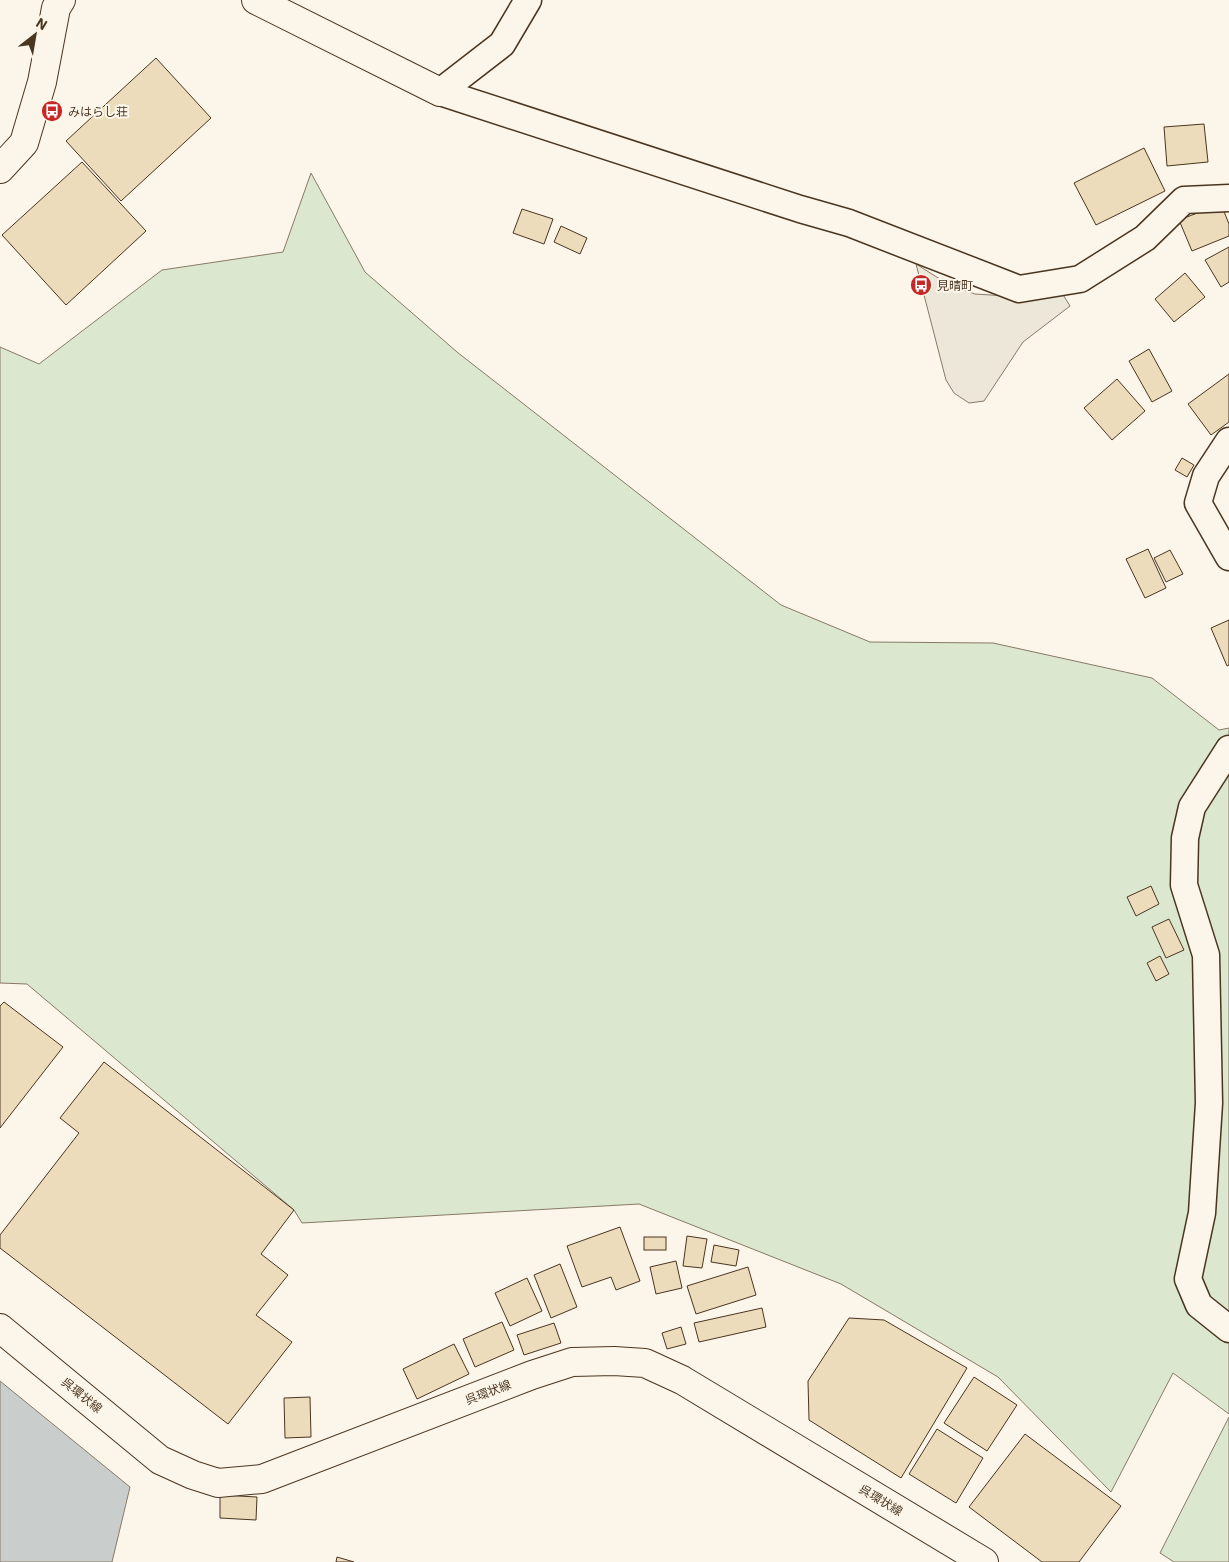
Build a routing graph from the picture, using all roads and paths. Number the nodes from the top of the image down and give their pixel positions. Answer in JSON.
{"nodes":[{"id":1,"x":61,"y":0,"type":"edge"},
{"id":2,"x":256,"y":0,"type":"edge"},
{"id":3,"x":528,"y":0,"type":"edge"},
{"id":4,"x":440,"y":92,"type":"junction"},
{"id":5,"x":0,"y":169,"type":"edge"},
{"id":6,"x":1229,"y":198,"type":"edge"},
{"id":7,"x":1229,"y":441,"type":"edge"},
{"id":8,"x":1229,"y":557,"type":"edge"},
{"id":9,"x":1229,"y":749,"type":"edge"},
{"id":10,"x":0,"y":1328,"type":"edge"},
{"id":11,"x":1229,"y":1329,"type":"edge"},
{"id":12,"x":984,"y":1562,"type":"edge"}],
"edges":[{"from":1,"to":5,"type":"main road"},
{"from":2,"to":4,"type":"main road"},
{"from":3,"to":4,"type":"street"},
{"from":4,"to":6,"type":"street"},
{"from":7,"to":8,"type":"street"},
{"from":9,"to":11,"type":"street"},
{"from":10,"to":12,"type":"main road","name":"呉環状線"}]}
